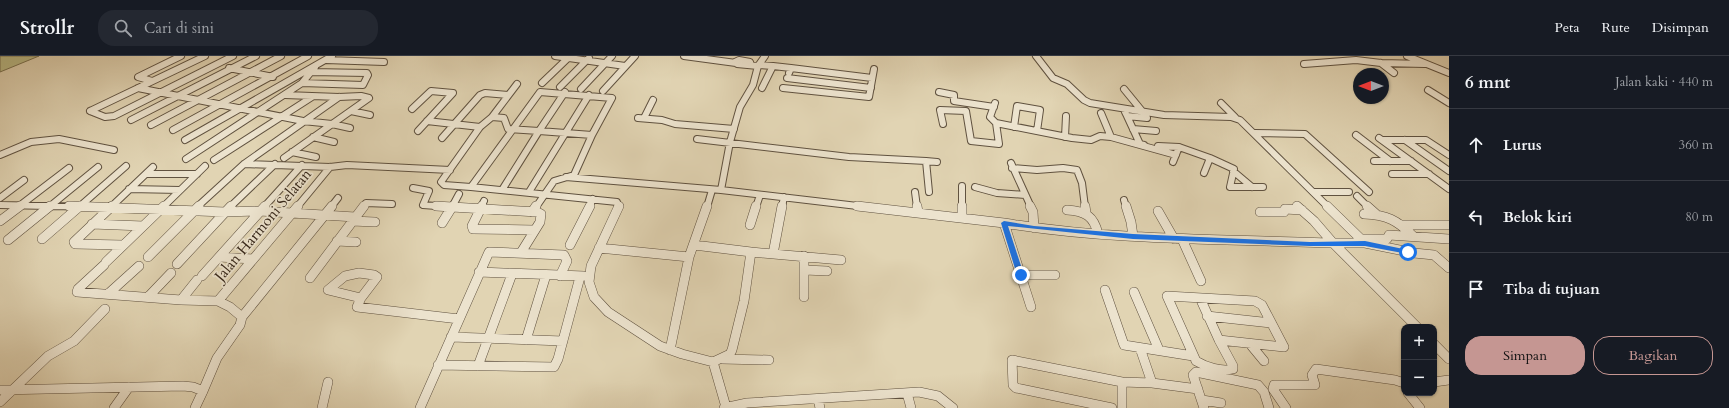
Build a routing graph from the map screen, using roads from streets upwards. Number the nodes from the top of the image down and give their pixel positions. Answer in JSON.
{"nodes":[{"id":1,"x":180,"y":56,"type":"edge"},
{"id":2,"x":205,"y":56,"type":"edge"},
{"id":3,"x":233,"y":56,"type":"edge"},
{"id":4,"x":256,"y":56,"type":"edge"},
{"id":5,"x":281,"y":56,"type":"edge"},
{"id":6,"x":308,"y":56,"type":"edge"},
{"id":7,"x":332,"y":56,"type":"edge"},
{"id":8,"x":360,"y":56,"type":"edge"},
{"id":9,"x":555,"y":56,"type":"edge"},
{"id":10,"x":612,"y":56,"type":"edge"},
{"id":11,"x":635,"y":56,"type":"edge"},
{"id":12,"x":684,"y":56,"type":"edge"},
{"id":13,"x":702,"y":56,"type":"edge"},
{"id":14,"x":765,"y":56,"type":"edge"},
{"id":15,"x":1036,"y":56,"type":"edge"},
{"id":16,"x":1407,"y":56,"type":"edge"},
{"id":17,"x":568,"y":58,"type":"junction"},
{"id":18,"x":589,"y":58,"type":"edge"},
{"id":19,"x":384,"y":59,"type":"edge"},
{"id":20,"x":325,"y":60,"type":"junction"},
{"id":21,"x":352,"y":60,"type":"junction"},
{"id":22,"x":195,"y":61,"type":"junction"},
{"id":23,"x":737,"y":62,"type":"junction"},
{"id":24,"x":1381,"y":63,"type":"junction"},
{"id":25,"x":318,"y":64,"type":"junction"},
{"id":26,"x":605,"y":64,"type":"junction"},
{"id":27,"x":1304,"y":64,"type":"dead end"},
{"id":28,"x":1425,"y":64,"type":"junction"},
{"id":29,"x":216,"y":65,"type":"junction"},
{"id":30,"x":758,"y":65,"type":"junction"},
{"id":31,"x":625,"y":66,"type":"junction"},
{"id":32,"x":773,"y":66,"type":"junction"},
{"id":33,"x":232,"y":68,"type":"junction"},
{"id":34,"x":791,"y":68,"type":"junction"},
{"id":35,"x":874,"y":69,"type":"dead end"},
{"id":36,"x":250,"y":72,"type":"junction"},
{"id":37,"x":312,"y":72,"type":"junction"},
{"id":38,"x":1394,"y":73,"type":"dead end"},
{"id":39,"x":1449,"y":73,"type":"edge"},
{"id":40,"x":270,"y":77,"type":"junction"},
{"id":41,"x":787,"y":78,"type":"junction"},
{"id":42,"x":872,"y":78,"type":"junction"},
{"id":43,"x":288,"y":80,"type":"junction"},
{"id":44,"x":152,"y":81,"type":"junction"},
{"id":45,"x":302,"y":83,"type":"junction"},
{"id":46,"x":542,"y":83,"type":"dead end"},
{"id":47,"x":517,"y":84,"type":"dead end"},
{"id":48,"x":363,"y":85,"type":"junction"},
{"id":49,"x":138,"y":88,"type":"junction"},
{"id":50,"x":762,"y":88,"type":"dead end"},
{"id":51,"x":871,"y":88,"type":"junction"},
{"id":52,"x":581,"y":89,"type":"dead end"},
{"id":53,"x":1124,"y":89,"type":"dead end"},
{"id":54,"x":562,"y":90,"type":"junction"},
{"id":55,"x":1428,"y":90,"type":"dead end"},
{"id":56,"x":603,"y":91,"type":"dead end"},
{"id":57,"x":162,"y":92,"type":"junction"},
{"id":58,"x":939,"y":92,"type":"dead end"},
{"id":59,"x":285,"y":95,"type":"junction"},
{"id":60,"x":508,"y":95,"type":"junction"},
{"id":61,"x":589,"y":95,"type":"junction"},
{"id":62,"x":179,"y":96,"type":"junction"},
{"id":63,"x":361,"y":96,"type":"junction"},
{"id":64,"x":312,"y":97,"type":"junction"},
{"id":65,"x":339,"y":97,"type":"junction"},
{"id":66,"x":199,"y":100,"type":"junction"},
{"id":67,"x":653,"y":100,"type":"dead end"},
{"id":68,"x":1221,"y":102,"type":"dead end"},
{"id":69,"x":1449,"y":102,"type":"edge"},
{"id":70,"x":220,"y":104,"type":"junction"},
{"id":71,"x":238,"y":108,"type":"junction"},
{"id":72,"x":1123,"y":108,"type":"junction"},
{"id":73,"x":412,"y":109,"type":"dead end"},
{"id":74,"x":351,"y":111,"type":"junction"},
{"id":75,"x":260,"y":112,"type":"junction"},
{"id":76,"x":1101,"y":113,"type":"dead end"},
{"id":77,"x":1145,"y":114,"type":"junction"},
{"id":78,"x":370,"y":115,"type":"dead end"},
{"id":79,"x":1066,"y":116,"type":"dead end"},
{"id":80,"x":1127,"y":116,"type":"junction"},
{"id":81,"x":281,"y":117,"type":"junction"},
{"id":82,"x":492,"y":117,"type":"junction"},
{"id":83,"x":1235,"y":117,"type":"junction"},
{"id":84,"x":131,"y":120,"type":"dead end"},
{"id":85,"x":303,"y":121,"type":"junction"},
{"id":86,"x":428,"y":121,"type":"junction"},
{"id":87,"x":996,"y":123,"type":"junction"},
{"id":88,"x":332,"y":124,"type":"junction"},
{"id":89,"x":454,"y":124,"type":"junction"},
{"id":90,"x":943,"y":124,"type":"dead end"},
{"id":91,"x":151,"y":125,"type":"dead end"},
{"id":92,"x":480,"y":127,"type":"junction"},
{"id":93,"x":1014,"y":127,"type":"junction"},
{"id":94,"x":350,"y":128,"type":"dead end"},
{"id":95,"x":512,"y":129,"type":"junction"},
{"id":96,"x":734,"y":129,"type":"junction"},
{"id":97,"x":1133,"y":129,"type":"junction"},
{"id":98,"x":173,"y":130,"type":"dead end"},
{"id":99,"x":418,"y":131,"type":"dead end"},
{"id":100,"x":539,"y":131,"type":"junction"},
{"id":101,"x":1037,"y":131,"type":"junction"},
{"id":102,"x":1156,"y":131,"type":"dead end"},
{"id":103,"x":1255,"y":133,"type":"junction"},
{"id":104,"x":565,"y":134,"type":"junction"},
{"id":105,"x":1417,"y":134,"type":"dead end"},
{"id":106,"x":592,"y":135,"type":"junction"},
{"id":107,"x":1356,"y":135,"type":"dead end"},
{"id":108,"x":313,"y":137,"type":"junction"},
{"id":109,"x":1065,"y":137,"type":"junction"},
{"id":110,"x":442,"y":138,"type":"dead end"},
{"id":111,"x":1111,"y":138,"type":"junction"},
{"id":112,"x":185,"y":140,"type":"dead end"},
{"id":113,"x":697,"y":140,"type":"dead end"},
{"id":114,"x":1405,"y":140,"type":"junction"},
{"id":115,"x":1426,"y":140,"type":"junction"},
{"id":116,"x":334,"y":142,"type":"dead end"},
{"id":117,"x":730,"y":142,"type":"junction"},
{"id":118,"x":1140,"y":144,"type":"junction"},
{"id":119,"x":1179,"y":147,"type":"junction"},
{"id":120,"x":114,"y":150,"type":"dead end"},
{"id":121,"x":292,"y":152,"type":"junction"},
{"id":122,"x":0,"y":155,"type":"edge"},
{"id":123,"x":1449,"y":155,"type":"edge"},
{"id":124,"x":316,"y":157,"type":"dead end"},
{"id":125,"x":284,"y":158,"type":"dead end"},
{"id":126,"x":1210,"y":158,"type":"junction"},
{"id":127,"x":186,"y":159,"type":"dead end"},
{"id":128,"x":214,"y":160,"type":"dead end"},
{"id":129,"x":926,"y":161,"type":"junction"},
{"id":130,"x":1374,"y":161,"type":"dead end"},
{"id":131,"x":1390,"y":161,"type":"junction"},
{"id":132,"x":1411,"y":161,"type":"junction"},
{"id":133,"x":937,"y":162,"type":"dead end"},
{"id":134,"x":244,"y":164,"type":"junction"},
{"id":135,"x":275,"y":164,"type":"junction"},
{"id":136,"x":302,"y":165,"type":"junction"},
{"id":137,"x":126,"y":166,"type":"dead end"},
{"id":138,"x":205,"y":166,"type":"dead end"},
{"id":139,"x":98,"y":167,"type":"dead end"},
{"id":140,"x":330,"y":167,"type":"junction"},
{"id":141,"x":68,"y":168,"type":"dead end"},
{"id":142,"x":153,"y":168,"type":"dead end"},
{"id":143,"x":450,"y":170,"type":"junction"},
{"id":144,"x":1449,"y":171,"type":"edge"},
{"id":145,"x":1233,"y":172,"type":"junction"},
{"id":146,"x":1204,"y":173,"type":"dead end"},
{"id":147,"x":146,"y":174,"type":"junction"},
{"id":148,"x":197,"y":174,"type":"junction"},
{"id":149,"x":1392,"y":174,"type":"dead end"},
{"id":150,"x":1429,"y":174,"type":"junction"},
{"id":151,"x":566,"y":177,"type":"junction"},
{"id":152,"x":24,"y":180,"type":"dead end"},
{"id":153,"x":962,"y":186,"type":"dead end"},
{"id":154,"x":471,"y":187,"type":"junction"},
{"id":155,"x":1252,"y":187,"type":"junction"},
{"id":156,"x":1263,"y":187,"type":"dead end"},
{"id":157,"x":130,"y":188,"type":"junction"},
{"id":158,"x":413,"y":188,"type":"dead end"},
{"id":159,"x":975,"y":188,"type":"dead end"},
{"id":160,"x":1449,"y":189,"type":"edge"},
{"id":161,"x":180,"y":190,"type":"junction"},
{"id":162,"x":502,"y":190,"type":"junction"},
{"id":163,"x":716,"y":190,"type":"junction"},
{"id":164,"x":529,"y":192,"type":"junction"},
{"id":165,"x":915,"y":192,"type":"dead end"},
{"id":166,"x":930,"y":192,"type":"dead end"},
{"id":167,"x":1313,"y":192,"type":"junction"},
{"id":168,"x":1349,"y":192,"type":"dead end"},
{"id":169,"x":1369,"y":192,"type":"dead end"},
{"id":170,"x":459,"y":194,"type":"dead end"},
{"id":171,"x":546,"y":194,"type":"junction"},
{"id":172,"x":760,"y":195,"type":"junction"},
{"id":173,"x":1025,"y":195,"type":"junction"},
{"id":174,"x":1357,"y":196,"type":"dead end"},
{"id":175,"x":784,"y":197,"type":"junction"},
{"id":176,"x":0,"y":198,"type":"edge"},
{"id":177,"x":338,"y":198,"type":"dead end"},
{"id":178,"x":593,"y":198,"type":"junction"},
{"id":179,"x":1124,"y":200,"type":"dead end"},
{"id":180,"x":484,"y":201,"type":"dead end"},
{"id":181,"x":514,"y":202,"type":"dead end"},
{"id":182,"x":392,"y":204,"type":"dead end"},
{"id":183,"x":0,"y":205,"type":"edge"},
{"id":184,"x":20,"y":206,"type":"junction"},
{"id":185,"x":49,"y":206,"type":"junction"},
{"id":186,"x":80,"y":206,"type":"junction"},
{"id":187,"x":452,"y":207,"type":"junction"},
{"id":188,"x":110,"y":208,"type":"junction"},
{"id":189,"x":160,"y":209,"type":"junction"},
{"id":190,"x":479,"y":209,"type":"junction"},
{"id":191,"x":510,"y":210,"type":"junction"},
{"id":192,"x":1067,"y":210,"type":"dead end"},
{"id":193,"x":193,"y":211,"type":"junction"},
{"id":194,"x":260,"y":211,"type":"junction"},
{"id":195,"x":1158,"y":211,"type":"dead end"},
{"id":196,"x":225,"y":212,"type":"junction"},
{"id":197,"x":532,"y":212,"type":"junction"},
{"id":198,"x":918,"y":212,"type":"junction"},
{"id":199,"x":1260,"y":212,"type":"dead end"},
{"id":200,"x":292,"y":213,"type":"junction"},
{"id":201,"x":1086,"y":213,"type":"junction"},
{"id":202,"x":1364,"y":214,"type":"dead end"},
{"id":203,"x":1376,"y":214,"type":"junction"},
{"id":204,"x":324,"y":215,"type":"junction"},
{"id":205,"x":962,"y":218,"type":"junction"},
{"id":206,"x":354,"y":219,"type":"junction"},
{"id":207,"x":0,"y":221,"type":"edge"},
{"id":208,"x":375,"y":222,"type":"dead end"},
{"id":209,"x":442,"y":223,"type":"dead end"},
{"id":210,"x":1004,"y":223,"type":"junction"},
{"id":211,"x":92,"y":224,"type":"junction"},
{"id":212,"x":750,"y":225,"type":"dead end"},
{"id":213,"x":1402,"y":225,"type":"junction"},
{"id":214,"x":1435,"y":225,"type":"junction"},
{"id":215,"x":1449,"y":225,"type":"edge"},
{"id":216,"x":143,"y":226,"type":"junction"},
{"id":217,"x":1034,"y":228,"type":"junction"},
{"id":218,"x":534,"y":230,"type":"junction"},
{"id":219,"x":1098,"y":234,"type":"junction"},
{"id":220,"x":1133,"y":236,"type":"junction"},
{"id":221,"x":1413,"y":236,"type":"junction"},
{"id":222,"x":1449,"y":238,"type":"edge"},
{"id":223,"x":42,"y":239,"type":"dead end"},
{"id":224,"x":1178,"y":239,"type":"junction"},
{"id":225,"x":8,"y":240,"type":"dead end"},
{"id":226,"x":337,"y":241,"type":"junction"},
{"id":227,"x":1362,"y":241,"type":"junction"},
{"id":228,"x":356,"y":242,"type":"dead end"},
{"id":229,"x":1332,"y":244,"type":"junction"},
{"id":230,"x":123,"y":245,"type":"junction"},
{"id":231,"x":570,"y":245,"type":"dead end"},
{"id":232,"x":694,"y":245,"type":"junction"},
{"id":233,"x":599,"y":248,"type":"junction"},
{"id":234,"x":522,"y":251,"type":"junction"},
{"id":235,"x":751,"y":252,"type":"junction"},
{"id":236,"x":773,"y":254,"type":"junction"},
{"id":237,"x":804,"y":256,"type":"junction"},
{"id":238,"x":148,"y":257,"type":"dead end"},
{"id":239,"x":219,"y":257,"type":"junction"},
{"id":240,"x":689,"y":257,"type":"junction"},
{"id":241,"x":253,"y":259,"type":"junction"},
{"id":242,"x":841,"y":260,"type":"dead end"},
{"id":243,"x":176,"y":264,"type":"dead end"},
{"id":244,"x":139,"y":266,"type":"dead end"},
{"id":245,"x":1449,"y":268,"type":"edge"},
{"id":246,"x":805,"y":270,"type":"junction"},
{"id":247,"x":827,"y":270,"type":"dead end"},
{"id":248,"x":479,"y":272,"type":"junction"},
{"id":249,"x":171,"y":273,"type":"dead end"},
{"id":250,"x":512,"y":274,"type":"junction"},
{"id":251,"x":1021,"y":275,"type":"junction"},
{"id":252,"x":1055,"y":275,"type":"dead end"},
{"id":253,"x":546,"y":276,"type":"junction"},
{"id":254,"x":560,"y":276,"type":"junction"},
{"id":255,"x":584,"y":276,"type":"junction"},
{"id":256,"x":310,"y":278,"type":"dead end"},
{"id":257,"x":1201,"y":281,"type":"dead end"},
{"id":258,"x":1105,"y":290,"type":"dead end"},
{"id":259,"x":1134,"y":292,"type":"dead end"},
{"id":260,"x":108,"y":294,"type":"junction"},
{"id":261,"x":149,"y":296,"type":"junction"},
{"id":262,"x":804,"y":297,"type":"dead end"},
{"id":263,"x":361,"y":298,"type":"junction"},
{"id":264,"x":1200,"y":298,"type":"junction"},
{"id":265,"x":181,"y":300,"type":"junction"},
{"id":266,"x":218,"y":301,"type":"junction"},
{"id":267,"x":1031,"y":307,"type":"dead end"},
{"id":268,"x":105,"y":309,"type":"dead end"},
{"id":269,"x":1207,"y":316,"type":"junction"},
{"id":270,"x":242,"y":317,"type":"junction"},
{"id":271,"x":459,"y":319,"type":"junction"},
{"id":272,"x":1271,"y":323,"type":"junction"},
{"id":273,"x":1414,"y":324,"type":"edge"},
{"id":274,"x":451,"y":337,"type":"junction"},
{"id":275,"x":488,"y":339,"type":"junction"},
{"id":276,"x":526,"y":340,"type":"junction"},
{"id":277,"x":1219,"y":340,"type":"junction"},
{"id":278,"x":563,"y":341,"type":"junction"},
{"id":279,"x":1250,"y":344,"type":"junction"},
{"id":280,"x":1437,"y":347,"type":"edge"},
{"id":281,"x":1140,"y":348,"type":"junction"},
{"id":282,"x":670,"y":350,"type":"junction"},
{"id":283,"x":1159,"y":350,"type":"junction"},
{"id":284,"x":1193,"y":356,"type":"junction"},
{"id":285,"x":1449,"y":359,"type":"edge"},
{"id":286,"x":716,"y":360,"type":"junction"},
{"id":287,"x":769,"y":360,"type":"dead end"},
{"id":288,"x":1264,"y":361,"type":"dead end"},
{"id":289,"x":438,"y":365,"type":"junction"},
{"id":290,"x":478,"y":366,"type":"junction"},
{"id":291,"x":1449,"y":380,"type":"edge"},
{"id":292,"x":328,"y":382,"type":"dead end"},
{"id":293,"x":1122,"y":382,"type":"junction"},
{"id":294,"x":1401,"y":382,"type":"edge"},
{"id":295,"x":1437,"y":382,"type":"edge"},
{"id":296,"x":1152,"y":384,"type":"junction"},
{"id":297,"x":129,"y":387,"type":"junction"},
{"id":298,"x":1198,"y":389,"type":"junction"},
{"id":299,"x":0,"y":390,"type":"edge"},
{"id":300,"x":12,"y":390,"type":"junction"},
{"id":301,"x":203,"y":391,"type":"junction"},
{"id":302,"x":907,"y":393,"type":"junction"},
{"id":303,"x":1410,"y":396,"type":"edge"},
{"id":304,"x":0,"y":402,"type":"edge"},
{"id":305,"x":1221,"y":403,"type":"dead end"},
{"id":306,"x":819,"y":404,"type":"edge"},
{"id":307,"x":1203,"y":404,"type":"edge"},
{"id":308,"x":114,"y":408,"type":"edge"},
{"id":309,"x":195,"y":408,"type":"edge"},
{"id":310,"x":322,"y":408,"type":"edge"},
{"id":311,"x":420,"y":408,"type":"edge"},
{"id":312,"x":725,"y":408,"type":"edge"},
{"id":313,"x":911,"y":408,"type":"edge"},
{"id":314,"x":953,"y":408,"type":"edge"},
{"id":315,"x":1112,"y":408,"type":"edge"},
{"id":316,"x":1122,"y":408,"type":"edge"},
{"id":317,"x":1270,"y":408,"type":"edge"},
{"id":318,"x":1286,"y":408,"type":"edge"},
{"id":319,"x":1420,"y":408,"type":"edge"}],
"edges":[{"from":1,"to":44,"type":"street"},
{"from":2,"to":22,"type":"street"},
{"from":3,"to":29,"type":"street"},
{"from":4,"to":33,"type":"street"},
{"from":5,"to":36,"type":"street"},
{"from":6,"to":40,"type":"street"},
{"from":7,"to":20,"type":"street"},
{"from":8,"to":21,"type":"street"},
{"from":9,"to":17,"type":"street"},
{"from":10,"to":26,"type":"street"},
{"from":11,"to":31,"type":"street"},
{"from":12,"to":23,"type":"street"},
{"from":13,"to":23,"type":"street"},
{"from":14,"to":30,"type":"street"},
{"from":15,"to":72,"type":"street"},
{"from":16,"to":28,"type":"street"},
{"from":17,"to":18,"type":"street"},
{"from":17,"to":46,"type":"street"},
{"from":18,"to":26,"type":"street"},
{"from":18,"to":54,"type":"street"},
{"from":19,"to":21,"type":"street"},
{"from":20,"to":21,"type":"street"},
{"from":20,"to":25,"type":"street"},
{"from":22,"to":29,"type":"street"},
{"from":22,"to":44,"type":"street"},
{"from":23,"to":30,"type":"street"},
{"from":24,"to":27,"type":"street"},
{"from":24,"to":28,"type":"street"},
{"from":24,"to":38,"type":"street"},
{"from":25,"to":37,"type":"street"},
{"from":25,"to":43,"type":"street"},
{"from":26,"to":31,"type":"street"},
{"from":26,"to":52,"type":"street"},
{"from":28,"to":39,"type":"street"},
{"from":29,"to":33,"type":"street"},
{"from":29,"to":57,"type":"street"},
{"from":30,"to":32,"type":"street"},
{"from":30,"to":96,"type":"street"},
{"from":31,"to":56,"type":"street"},
{"from":32,"to":34,"type":"street"},
{"from":32,"to":50,"type":"street"},
{"from":33,"to":36,"type":"street"},
{"from":33,"to":62,"type":"street"},
{"from":34,"to":41,"type":"street"},
{"from":34,"to":42,"type":"street"},
{"from":35,"to":42,"type":"street"},
{"from":36,"to":40,"type":"street"},
{"from":36,"to":66,"type":"street"},
{"from":37,"to":45,"type":"street"},
{"from":37,"to":48,"type":"street"},
{"from":40,"to":43,"type":"street"},
{"from":40,"to":70,"type":"street"},
{"from":41,"to":51,"type":"street"},
{"from":41,"to":51,"type":"street"},
{"from":42,"to":51,"type":"street"},
{"from":43,"to":71,"type":"street"},
{"from":44,"to":49,"type":"street"},
{"from":45,"to":48,"type":"street"},
{"from":45,"to":59,"type":"street"},
{"from":47,"to":60,"type":"street"},
{"from":48,"to":63,"type":"street"},
{"from":49,"to":57,"type":"street"},
{"from":49,"to":57,"type":"street"},
{"from":53,"to":77,"type":"street"},
{"from":54,"to":61,"type":"street"},
{"from":54,"to":95,"type":"street"},
{"from":54,"to":100,"type":"street"},
{"from":55,"to":69,"type":"street"},
{"from":57,"to":62,"type":"street"},
{"from":58,"to":87,"type":"street"},
{"from":59,"to":64,"type":"street"},
{"from":59,"to":75,"type":"street"},
{"from":60,"to":82,"type":"street"},
{"from":60,"to":89,"type":"street"},
{"from":61,"to":104,"type":"street"},
{"from":61,"to":106,"type":"street"},
{"from":62,"to":66,"type":"street"},
{"from":62,"to":84,"type":"street"},
{"from":63,"to":65,"type":"street"},
{"from":63,"to":74,"type":"street"},
{"from":64,"to":65,"type":"street"},
{"from":64,"to":81,"type":"street"},
{"from":65,"to":85,"type":"street"},
{"from":66,"to":70,"type":"street"},
{"from":66,"to":91,"type":"street"},
{"from":67,"to":96,"type":"street"},
{"from":68,"to":83,"type":"street"},
{"from":70,"to":71,"type":"street"},
{"from":70,"to":98,"type":"street"},
{"from":71,"to":75,"type":"street"},
{"from":71,"to":112,"type":"street"},
{"from":72,"to":77,"type":"street"},
{"from":72,"to":80,"type":"street"},
{"from":73,"to":86,"type":"street"},
{"from":74,"to":78,"type":"street"},
{"from":74,"to":88,"type":"street"},
{"from":75,"to":81,"type":"street"},
{"from":75,"to":127,"type":"street"},
{"from":76,"to":111,"type":"street"},
{"from":77,"to":80,"type":"street"},
{"from":77,"to":83,"type":"street"},
{"from":79,"to":109,"type":"street"},
{"from":80,"to":97,"type":"street"},
{"from":81,"to":85,"type":"street"},
{"from":81,"to":128,"type":"street"},
{"from":82,"to":92,"type":"street"},
{"from":82,"to":95,"type":"street"},
{"from":83,"to":103,"type":"street"},
{"from":85,"to":88,"type":"street"},
{"from":85,"to":134,"type":"street"},
{"from":86,"to":89,"type":"street"},
{"from":86,"to":99,"type":"street"},
{"from":87,"to":90,"type":"street"},
{"from":87,"to":93,"type":"street"},
{"from":88,"to":94,"type":"street"},
{"from":88,"to":108,"type":"street"},
{"from":89,"to":92,"type":"street"},
{"from":89,"to":110,"type":"street"},
{"from":92,"to":143,"type":"street"},
{"from":93,"to":101,"type":"street"},
{"from":93,"to":101,"type":"street"},
{"from":95,"to":100,"type":"street"},
{"from":95,"to":154,"type":"street"},
{"from":96,"to":117,"type":"street"},
{"from":97,"to":102,"type":"street"},
{"from":97,"to":118,"type":"street"},
{"from":100,"to":104,"type":"street"},
{"from":100,"to":162,"type":"street"},
{"from":101,"to":109,"type":"street"},
{"from":103,"to":167,"type":"street"},
{"from":103,"to":169,"type":"street"},
{"from":104,"to":106,"type":"street"},
{"from":104,"to":164,"type":"street"},
{"from":105,"to":115,"type":"street"},
{"from":106,"to":151,"type":"street"},
{"from":107,"to":131,"type":"street"},
{"from":108,"to":116,"type":"street"},
{"from":108,"to":121,"type":"street"},
{"from":109,"to":111,"type":"street"},
{"from":111,"to":118,"type":"street"},
{"from":113,"to":117,"type":"street"},
{"from":114,"to":115,"type":"street"},
{"from":114,"to":132,"type":"street"},
{"from":114,"to":144,"type":"street"},
{"from":115,"to":123,"type":"street"},
{"from":117,"to":129,"type":"street"},
{"from":117,"to":163,"type":"street"},
{"from":118,"to":119,"type":"street"},
{"from":118,"to":119,"type":"street"},
{"from":119,"to":126,"type":"street"},
{"from":120,"to":122,"type":"street"},
{"from":121,"to":124,"type":"street"},
{"from":121,"to":125,"type":"street"},
{"from":126,"to":145,"type":"street"},
{"from":126,"to":146,"type":"street"},
{"from":129,"to":133,"type":"street"},
{"from":129,"to":166,"type":"street"},
{"from":130,"to":131,"type":"street"},
{"from":131,"to":132,"type":"street"},
{"from":132,"to":150,"type":"street"},
{"from":134,"to":135,"type":"street"},
{"from":134,"to":193,"type":"street"},
{"from":135,"to":136,"type":"street"},
{"from":135,"to":196,"type":"street"},
{"from":136,"to":140,"type":"street"},
{"from":136,"to":194,"type":"street"},
{"from":137,"to":186,"type":"street"},
{"from":138,"to":148,"type":"street"},
{"from":139,"to":185,"type":"street"},
{"from":140,"to":143,"type":"street"},
{"from":140,"to":200,"type":"street","name":"Jalan Harmoni Selatan"},
{"from":141,"to":184,"type":"street"},
{"from":142,"to":147,"type":"street"},
{"from":143,"to":154,"type":"street"},
{"from":145,"to":155,"type":"street"},
{"from":145,"to":155,"type":"street"},
{"from":147,"to":148,"type":"street"},
{"from":147,"to":157,"type":"street"},
{"from":148,"to":161,"type":"street"},
{"from":149,"to":150,"type":"street"},
{"from":150,"to":160,"type":"street"},
{"from":151,"to":163,"type":"street"},
{"from":151,"to":171,"type":"street"},
{"from":152,"to":176,"type":"street"},
{"from":153,"to":205,"type":"street"},
{"from":154,"to":162,"type":"street"},
{"from":155,"to":156,"type":"street"},
{"from":157,"to":161,"type":"street"},
{"from":157,"to":188,"type":"street"},
{"from":158,"to":187,"type":"street"},
{"from":159,"to":173,"type":"street"},
{"from":161,"to":189,"type":"street"},
{"from":162,"to":164,"type":"street"},
{"from":163,"to":172,"type":"street"},
{"from":163,"to":232,"type":"street"},
{"from":164,"to":171,"type":"street"},
{"from":165,"to":198,"type":"street"},
{"from":167,"to":168,"type":"street"},
{"from":167,"to":227,"type":"street"},
{"from":170,"to":187,"type":"street"},
{"from":171,"to":178,"type":"street"},
{"from":171,"to":197,"type":"street"},
{"from":172,"to":175,"type":"street"},
{"from":172,"to":212,"type":"street"},
{"from":173,"to":201,"type":"street"},
{"from":173,"to":217,"type":"street"},
{"from":174,"to":203,"type":"street"},
{"from":175,"to":198,"type":"street"},
{"from":175,"to":236,"type":"street"},
{"from":177,"to":204,"type":"street"},
{"from":178,"to":231,"type":"street"},
{"from":178,"to":233,"type":"street"},
{"from":179,"to":220,"type":"street"},
{"from":180,"to":190,"type":"street"},
{"from":181,"to":191,"type":"street"},
{"from":182,"to":206,"type":"street"},
{"from":183,"to":184,"type":"street"},
{"from":184,"to":185,"type":"street"},
{"from":184,"to":207,"type":"street"},
{"from":185,"to":186,"type":"street"},
{"from":185,"to":225,"type":"street"},
{"from":186,"to":188,"type":"street"},
{"from":186,"to":223,"type":"street"},
{"from":187,"to":190,"type":"street"},
{"from":187,"to":209,"type":"street"},
{"from":188,"to":189,"type":"street"},
{"from":188,"to":211,"type":"street"},
{"from":189,"to":193,"type":"street"},
{"from":189,"to":216,"type":"street"},
{"from":190,"to":191,"type":"street"},
{"from":190,"to":218,"type":"street"},
{"from":191,"to":197,"type":"street"},
{"from":192,"to":201,"type":"street"},
{"from":193,"to":196,"type":"street"},
{"from":193,"to":238,"type":"street"},
{"from":194,"to":196,"type":"street"},
{"from":194,"to":200,"type":"street"},
{"from":194,"to":239,"type":"street"},
{"from":195,"to":224,"type":"street"},
{"from":196,"to":243,"type":"street"},
{"from":197,"to":218,"type":"street"},
{"from":198,"to":205,"type":"street"},
{"from":199,"to":229,"type":"street"},
{"from":200,"to":204,"type":"street"},
{"from":200,"to":241,"type":"street","name":"Jalan Harmoni Selatan"},
{"from":201,"to":219,"type":"street"},
{"from":202,"to":203,"type":"street"},
{"from":203,"to":213,"type":"street"},
{"from":204,"to":206,"type":"street"},
{"from":204,"to":270,"type":"street"},
{"from":205,"to":210,"type":"street"},
{"from":206,"to":208,"type":"street"},
{"from":206,"to":226,"type":"street"},
{"from":210,"to":217,"type":"street"},
{"from":210,"to":251,"type":"street"},
{"from":211,"to":216,"type":"street"},
{"from":211,"to":230,"type":"street"},
{"from":213,"to":214,"type":"street"},
{"from":213,"to":221,"type":"street"},
{"from":214,"to":215,"type":"street"},
{"from":214,"to":222,"type":"street"},
{"from":216,"to":230,"type":"street"},
{"from":217,"to":219,"type":"street"},
{"from":218,"to":234,"type":"street"},
{"from":219,"to":220,"type":"street"},
{"from":220,"to":224,"type":"street"},
{"from":221,"to":222,"type":"street"},
{"from":221,"to":227,"type":"street"},
{"from":224,"to":229,"type":"street"},
{"from":224,"to":257,"type":"street"},
{"from":226,"to":228,"type":"street"},
{"from":226,"to":256,"type":"street"},
{"from":227,"to":229,"type":"street"},
{"from":227,"to":245,"type":"street"},
{"from":229,"to":273,"type":"street"},
{"from":230,"to":260,"type":"street"},
{"from":232,"to":235,"type":"street"},
{"from":232,"to":240,"type":"street"},
{"from":233,"to":240,"type":"street"},
{"from":233,"to":255,"type":"street"},
{"from":234,"to":248,"type":"street"},
{"from":234,"to":254,"type":"street"},
{"from":235,"to":236,"type":"street"},
{"from":235,"to":286,"type":"street"},
{"from":236,"to":237,"type":"street"},
{"from":237,"to":242,"type":"street"},
{"from":237,"to":246,"type":"street"},
{"from":239,"to":241,"type":"street"},
{"from":239,"to":265,"type":"street"},
{"from":240,"to":282,"type":"street"},
{"from":241,"to":266,"type":"street","name":"Jalan Harmoni Selatan"},
{"from":244,"to":260,"type":"street"},
{"from":246,"to":247,"type":"street"},
{"from":246,"to":262,"type":"street"},
{"from":248,"to":250,"type":"street"},
{"from":248,"to":271,"type":"street"},
{"from":249,"to":261,"type":"street"},
{"from":250,"to":253,"type":"street"},
{"from":250,"to":275,"type":"street"},
{"from":251,"to":252,"type":"street"},
{"from":251,"to":267,"type":"street"},
{"from":253,"to":254,"type":"street"},
{"from":253,"to":276,"type":"street"},
{"from":254,"to":255,"type":"street"},
{"from":255,"to":278,"type":"street"},
{"from":255,"to":282,"type":"street"},
{"from":258,"to":281,"type":"street"},
{"from":259,"to":283,"type":"street"},
{"from":260,"to":261,"type":"street"},
{"from":261,"to":265,"type":"street"},
{"from":263,"to":263,"type":"street"},
{"from":263,"to":271,"type":"street"},
{"from":264,"to":269,"type":"street"},
{"from":264,"to":272,"type":"street"},
{"from":264,"to":284,"type":"street"},
{"from":265,"to":266,"type":"street"},
{"from":266,"to":270,"type":"street"},
{"from":268,"to":300,"type":"street"},
{"from":269,"to":272,"type":"street"},
{"from":269,"to":277,"type":"street"},
{"from":270,"to":301,"type":"street"},
{"from":271,"to":274,"type":"street"},
{"from":272,"to":279,"type":"street"},
{"from":274,"to":275,"type":"street"},
{"from":274,"to":289,"type":"street"},
{"from":275,"to":276,"type":"street"},
{"from":275,"to":290,"type":"street"},
{"from":276,"to":278,"type":"street"},
{"from":277,"to":279,"type":"street"},
{"from":277,"to":284,"type":"street"},
{"from":278,"to":290,"type":"street"},
{"from":279,"to":288,"type":"street"},
{"from":280,"to":285,"type":"street"},
{"from":281,"to":283,"type":"street"},
{"from":281,"to":296,"type":"street"},
{"from":282,"to":286,"type":"street"},
{"from":283,"to":284,"type":"street"},
{"from":286,"to":287,"type":"street"},
{"from":286,"to":312,"type":"street"},
{"from":289,"to":290,"type":"street"},
{"from":289,"to":311,"type":"street"},
{"from":291,"to":295,"type":"street"},
{"from":292,"to":310,"type":"street"},
{"from":293,"to":296,"type":"street"},
{"from":293,"to":315,"type":"street"},
{"from":293,"to":316,"type":"street"},
{"from":294,"to":318,"type":"street"},
{"from":296,"to":298,"type":"street"},
{"from":297,"to":300,"type":"street"},
{"from":297,"to":301,"type":"street"},
{"from":297,"to":308,"type":"street"},
{"from":298,"to":307,"type":"street"},
{"from":298,"to":317,"type":"street"},
{"from":299,"to":300,"type":"street"},
{"from":300,"to":304,"type":"street"},
{"from":301,"to":309,"type":"street"},
{"from":302,"to":306,"type":"street"},
{"from":302,"to":313,"type":"street"},
{"from":302,"to":314,"type":"street"},
{"from":303,"to":319,"type":"street"},
{"from":305,"to":307,"type":"street"},
{"from":306,"to":312,"type":"street"}]}
